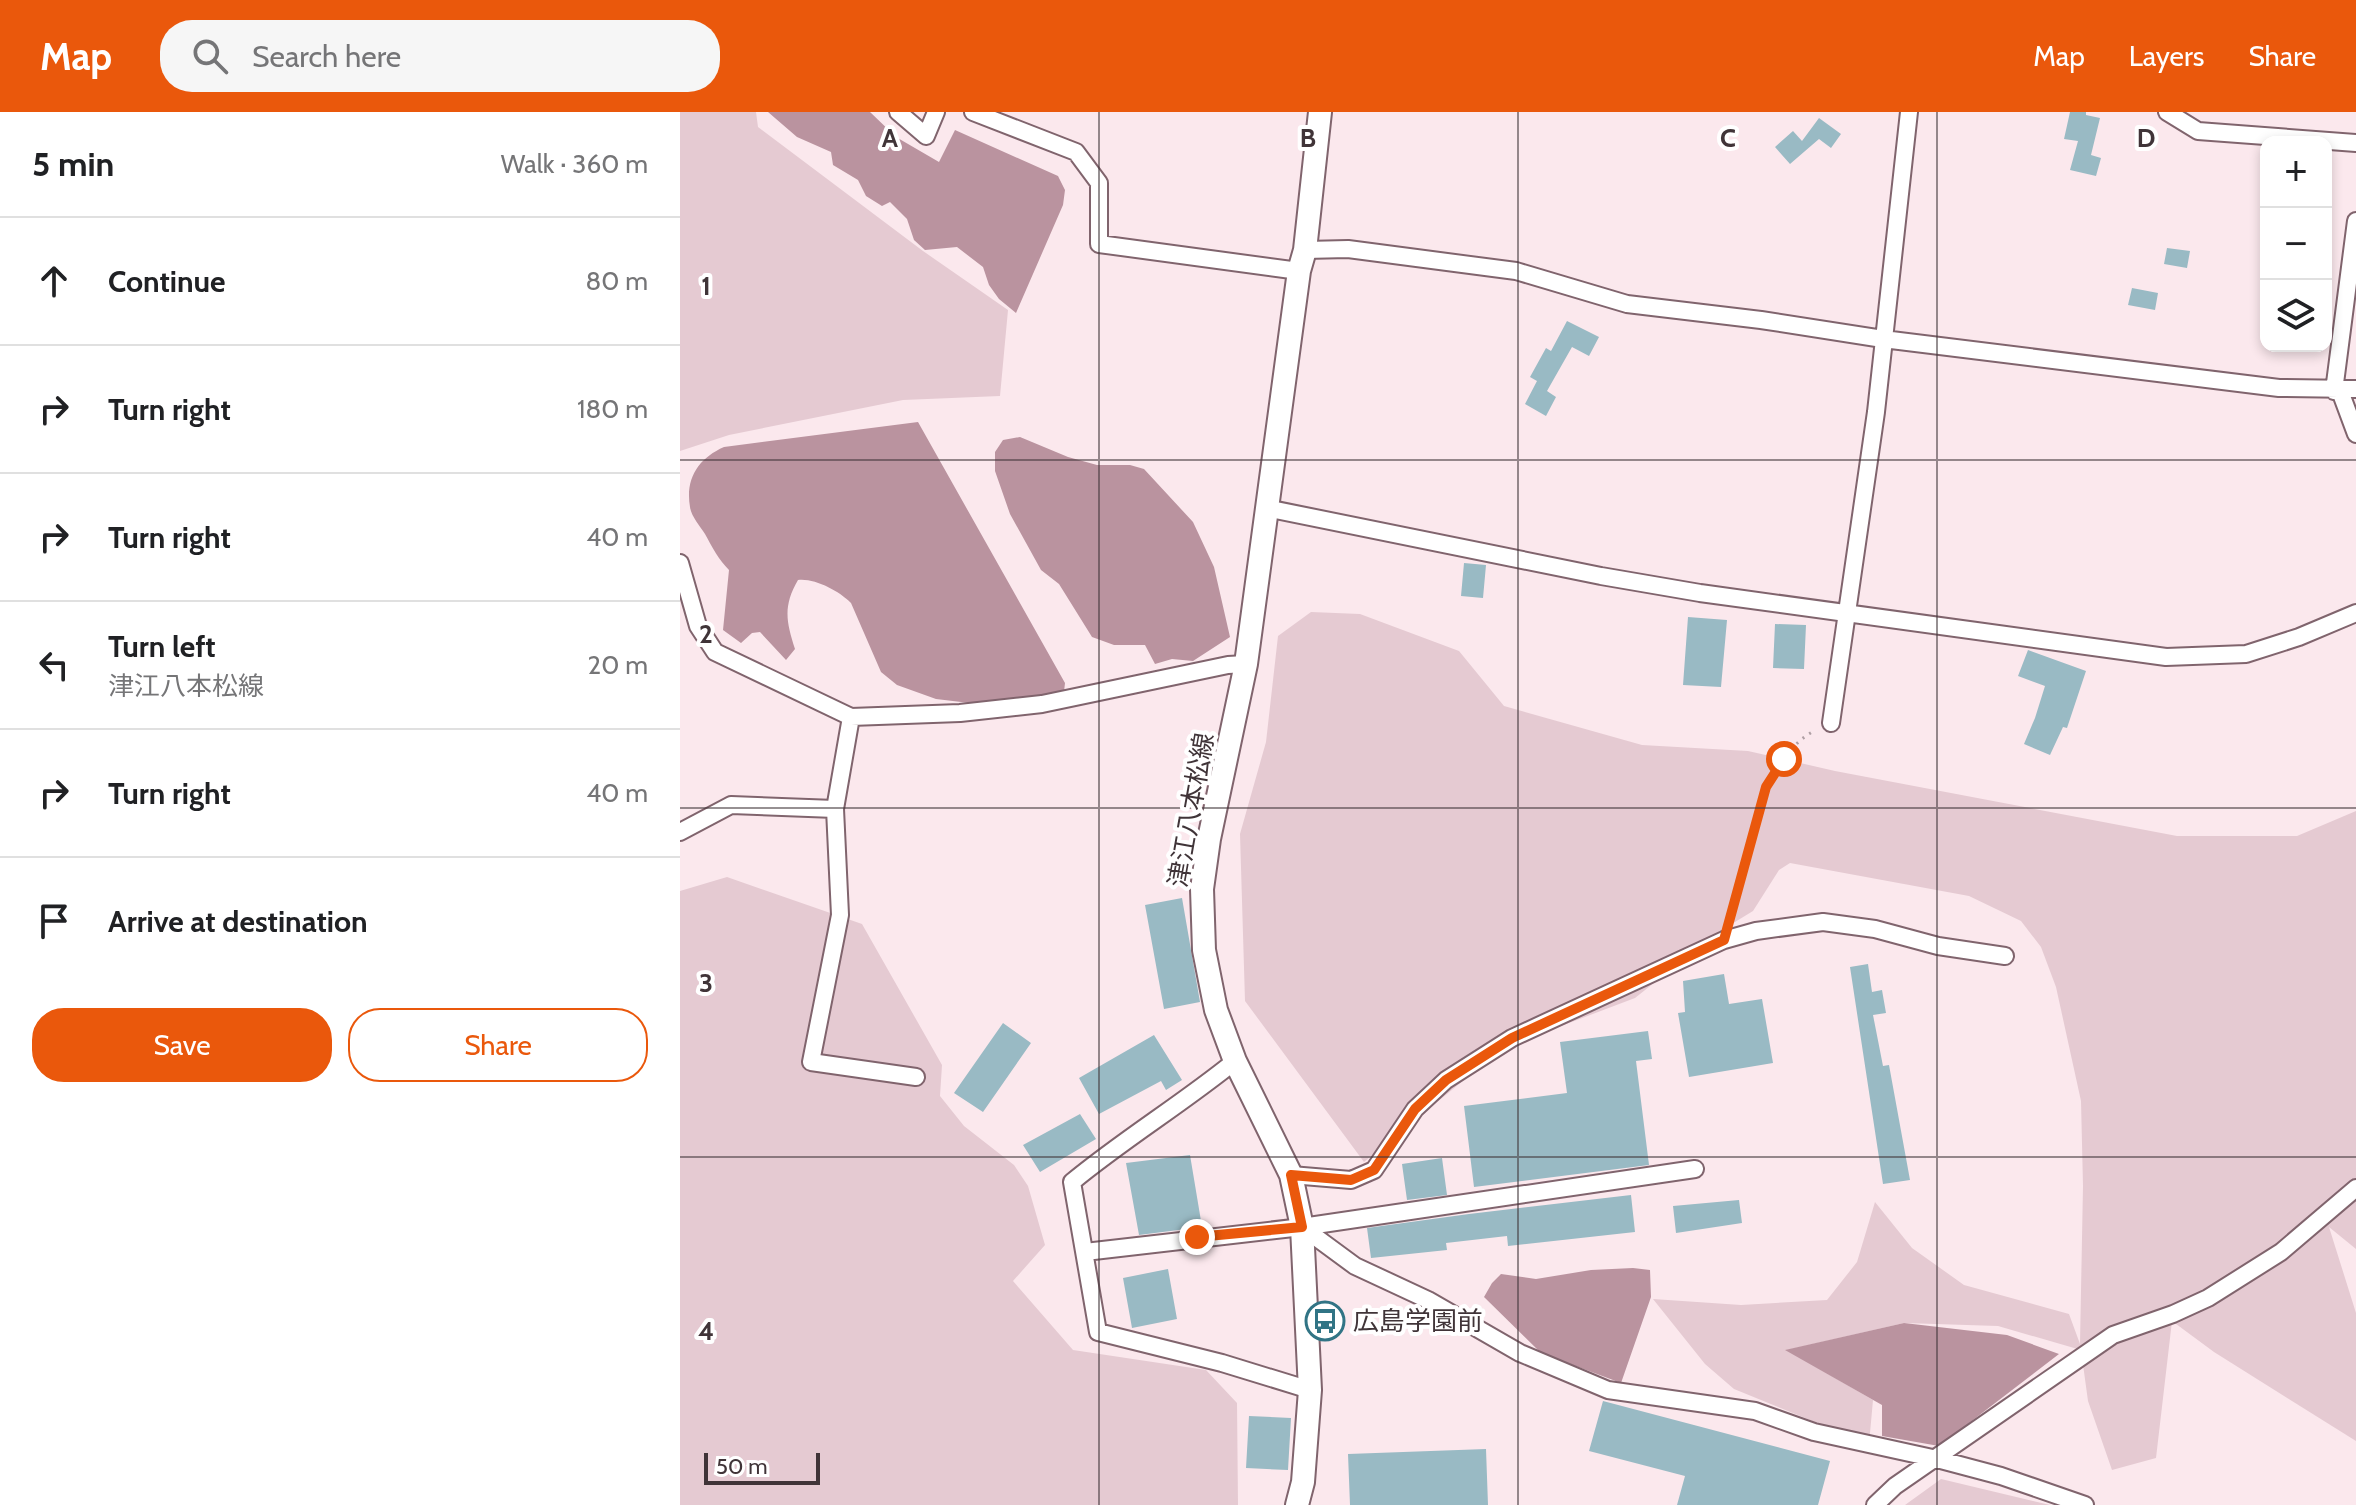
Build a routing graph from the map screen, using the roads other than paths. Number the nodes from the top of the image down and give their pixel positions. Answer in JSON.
{"nodes":[{"id":1,"x":898,"y":112,"type":"edge"},
{"id":2,"x":936,"y":112,"type":"edge"},
{"id":3,"x":973,"y":112,"type":"edge"},
{"id":4,"x":1320,"y":112,"type":"edge"},
{"id":5,"x":1909,"y":112,"type":"edge"},
{"id":6,"x":2167,"y":112,"type":"edge"},
{"id":7,"x":2356,"y":143,"type":"edge"},
{"id":8,"x":2356,"y":221,"type":"edge"},
{"id":9,"x":1302,"y":261,"type":"junction"},
{"id":10,"x":1883,"y":339,"type":"junction"},
{"id":11,"x":2344,"y":390,"type":"edge"},
{"id":12,"x":2356,"y":434,"type":"edge"},
{"id":13,"x":1266,"y":508,"type":"junction"},
{"id":14,"x":680,"y":563,"type":"edge"},
{"id":15,"x":2356,"y":613,"type":"edge"},
{"id":16,"x":1846,"y":614,"type":"junction"},
{"id":17,"x":1246,"y":664,"type":"junction"},
{"id":18,"x":851,"y":717,"type":"junction"},
{"id":19,"x":1831,"y":723,"type":"road end"},
{"id":20,"x":835,"y":809,"type":"junction"},
{"id":21,"x":680,"y":832,"type":"edge"},
{"id":22,"x":2005,"y":956,"type":"dead end"},
{"id":23,"x":1235,"y":1061,"type":"junction"},
{"id":24,"x":916,"y":1077,"type":"dead end"},
{"id":25,"x":1695,"y":1169,"type":"dead end"},
{"id":26,"x":1291,"y":1175,"type":"junction"},
{"id":27,"x":2356,"y":1188,"type":"edge"},
{"id":28,"x":1302,"y":1227,"type":"junction"},
{"id":29,"x":1085,"y":1252,"type":"junction"},
{"id":30,"x":1310,"y":1390,"type":"junction"},
{"id":31,"x":1937,"y":1459,"type":"junction"},
{"id":32,"x":2056,"y":1499,"type":"edge"},
{"id":33,"x":1297,"y":1505,"type":"edge"},
{"id":34,"x":1875,"y":1505,"type":"edge"},
{"id":35,"x":2085,"y":1505,"type":"edge"}],
"edges":[{"from":1,"to":2,"type":"street"},
{"from":3,"to":9,"type":"street"},
{"from":4,"to":9,"type":"main road","name":"津江八本松線"},
{"from":5,"to":10,"type":"street"},
{"from":6,"to":7,"type":"street"},
{"from":8,"to":11,"type":"street"},
{"from":9,"to":10,"type":"street"},
{"from":9,"to":13,"type":"main road","name":"津江八本松線"},
{"from":10,"to":11,"type":"street"},
{"from":10,"to":16,"type":"street"},
{"from":11,"to":12,"type":"street"},
{"from":13,"to":16,"type":"street"},
{"from":13,"to":17,"type":"main road","name":"津江八本松線"},
{"from":14,"to":18,"type":"street"},
{"from":15,"to":16,"type":"street"},
{"from":16,"to":19,"type":"street"},
{"from":17,"to":18,"type":"street"},
{"from":17,"to":23,"type":"main road","name":"津江八本松線"},
{"from":18,"to":20,"type":"street"},
{"from":20,"to":21,"type":"street"},
{"from":20,"to":24,"type":"street"},
{"from":22,"to":26,"type":"street"},
{"from":23,"to":26,"type":"main road","name":"津江八本松線"},
{"from":23,"to":29,"type":"street"},
{"from":25,"to":28,"type":"street"},
{"from":26,"to":28,"type":"main road","name":"津江八本松線"},
{"from":27,"to":31,"type":"street"},
{"from":28,"to":29,"type":"street"},
{"from":28,"to":30,"type":"main road","name":"津江八本松線"},
{"from":28,"to":31,"type":"street"},
{"from":29,"to":30,"type":"street"},
{"from":30,"to":33,"type":"main road","name":"津江八本松線"},
{"from":31,"to":32,"type":"street"},
{"from":31,"to":34,"type":"street"},
{"from":32,"to":35,"type":"street"}]}
